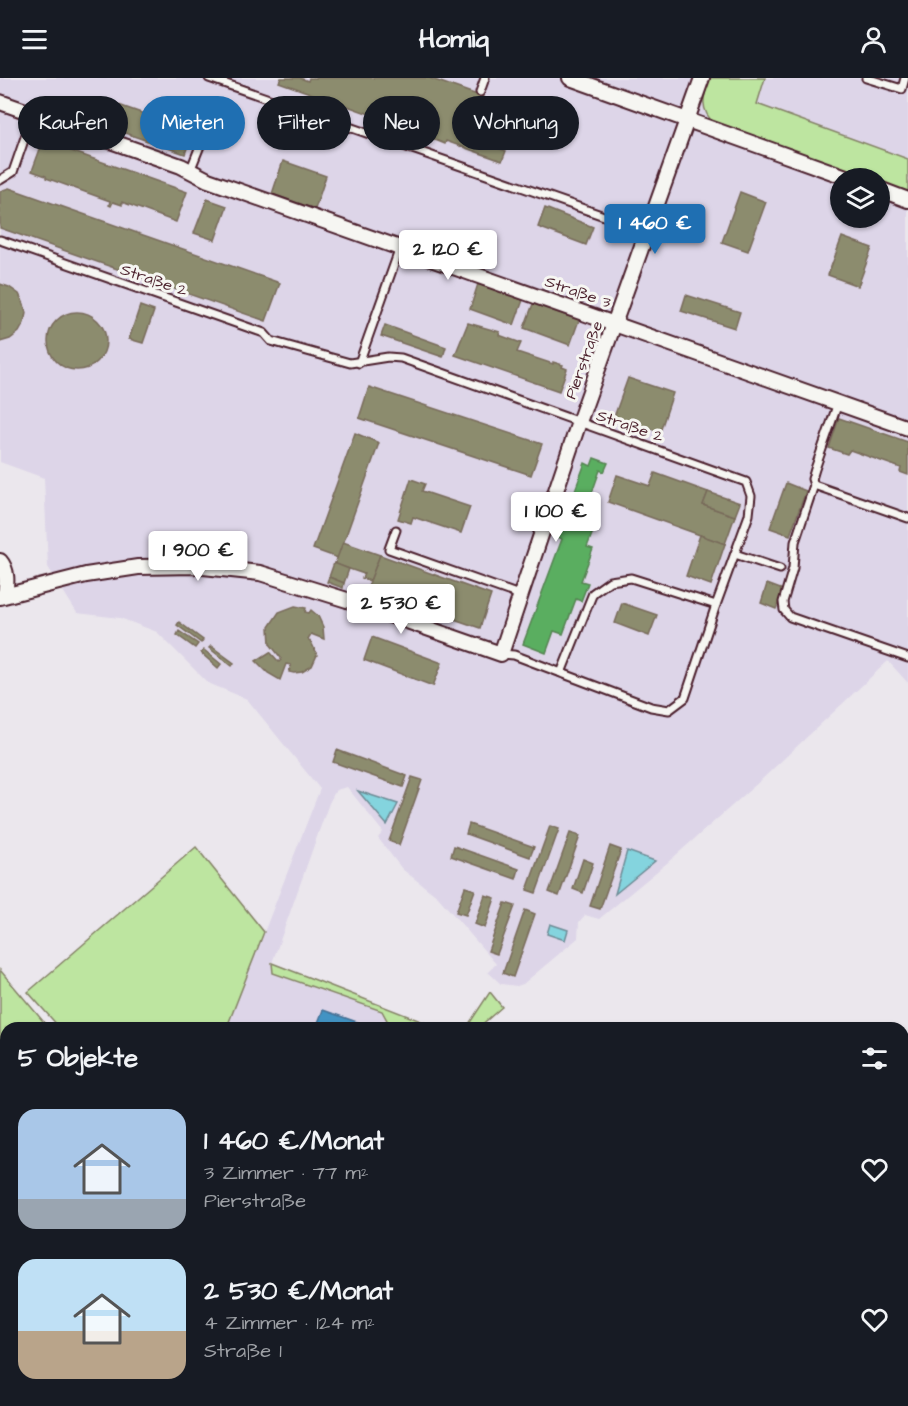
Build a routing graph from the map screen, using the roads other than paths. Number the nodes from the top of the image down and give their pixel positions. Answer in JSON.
{"nodes":[{"id":1,"x":208,"y":78,"type":"edge"},
{"id":2,"x":485,"y":78,"type":"edge"},
{"id":3,"x":570,"y":78,"type":"edge"},
{"id":4,"x":702,"y":78,"type":"edge"},
{"id":5,"x":866,"y":78,"type":"edge"},
{"id":6,"x":906,"y":78,"type":"edge"},
{"id":7,"x":480,"y":92,"type":"dead end"},
{"id":8,"x":0,"y":102,"type":"edge"},
{"id":9,"x":18,"y":109,"type":"edge"},
{"id":10,"x":687,"y":120,"type":"junction"},
{"id":11,"x":128,"y":148,"type":"edge"},
{"id":12,"x":21,"y":150,"type":"edge"},
{"id":13,"x":198,"y":150,"type":"edge"},
{"id":14,"x":190,"y":171,"type":"junction"},
{"id":15,"x":830,"y":171,"type":"edge"},
{"id":16,"x":0,"y":180,"type":"edge"},
{"id":17,"x":890,"y":193,"type":"edge"},
{"id":18,"x":908,"y":200,"type":"edge"},
{"id":19,"x":647,"y":231,"type":"junction"},
{"id":20,"x":0,"y":240,"type":"edge"},
{"id":21,"x":400,"y":248,"type":"junction"},
{"id":22,"x":615,"y":322,"type":"junction"},
{"id":23,"x":359,"y":363,"type":"junction"},
{"id":24,"x":839,"y":402,"type":"junction"},
{"id":25,"x":579,"y":422,"type":"junction"},
{"id":26,"x":908,"y":428,"type":"edge"},
{"id":27,"x":814,"y":485,"type":"junction"},
{"id":28,"x":908,"y":518,"type":"edge"},
{"id":29,"x":396,"y":530,"type":"dead end"},
{"id":30,"x":735,"y":554,"type":"junction"},
{"id":31,"x":0,"y":561,"type":"edge"},
{"id":32,"x":780,"y":569,"type":"dead end"},
{"id":33,"x":2,"y":596,"type":"edge"},
{"id":34,"x":522,"y":596,"type":"junction"},
{"id":35,"x":716,"y":605,"type":"junction"},
{"id":36,"x":501,"y":654,"type":"junction"},
{"id":37,"x":908,"y":658,"type":"edge"},
{"id":38,"x":561,"y":673,"type":"junction"}],
"edges":[{"from":1,"to":19,"type":"lane"},
{"from":2,"to":7,"type":"lane"},
{"from":3,"to":10,"type":"street"},
{"from":4,"to":10,"type":"street","name":"Pierstraße"},
{"from":5,"to":6,"type":"lane"},
{"from":8,"to":9,"type":"street","name":"Straße 3"},
{"from":10,"to":15,"type":"street"},
{"from":10,"to":19,"type":"street","name":"Pierstraße"},
{"from":11,"to":14,"type":"street","name":"Straße 3"},
{"from":12,"to":16,"type":"lane"},
{"from":13,"to":14,"type":"lane"},
{"from":14,"to":21,"type":"street","name":"Straße 3"},
{"from":17,"to":18,"type":"street"},
{"from":19,"to":22,"type":"street","name":"Pierstraße"},
{"from":20,"to":23,"type":"lane","name":"Straße 2"},
{"from":21,"to":22,"type":"street","name":"Straße 3"},
{"from":21,"to":23,"type":"lane"},
{"from":22,"to":24,"type":"street","name":"Straße 3"},
{"from":22,"to":25,"type":"street","name":"Pierstraße"},
{"from":23,"to":25,"type":"lane","name":"Straße 2"},
{"from":24,"to":26,"type":"street","name":"Straße 3"},
{"from":24,"to":27,"type":"lane"},
{"from":25,"to":30,"type":"lane","name":"Straße 2"},
{"from":25,"to":34,"type":"street","name":"Pierstraße"},
{"from":27,"to":28,"type":"lane"},
{"from":27,"to":37,"type":"lane"},
{"from":29,"to":34,"type":"lane"},
{"from":30,"to":32,"type":"lane"},
{"from":30,"to":35,"type":"lane","name":"Straße 2"},
{"from":31,"to":33,"type":"street"},
{"from":33,"to":36,"type":"street"},
{"from":34,"to":36,"type":"street","name":"Pierstraße"},
{"from":35,"to":38,"type":"lane"},
{"from":35,"to":38,"type":"lane","name":"Straße 2"},
{"from":36,"to":38,"type":"lane","name":"Straße 2"}]}
